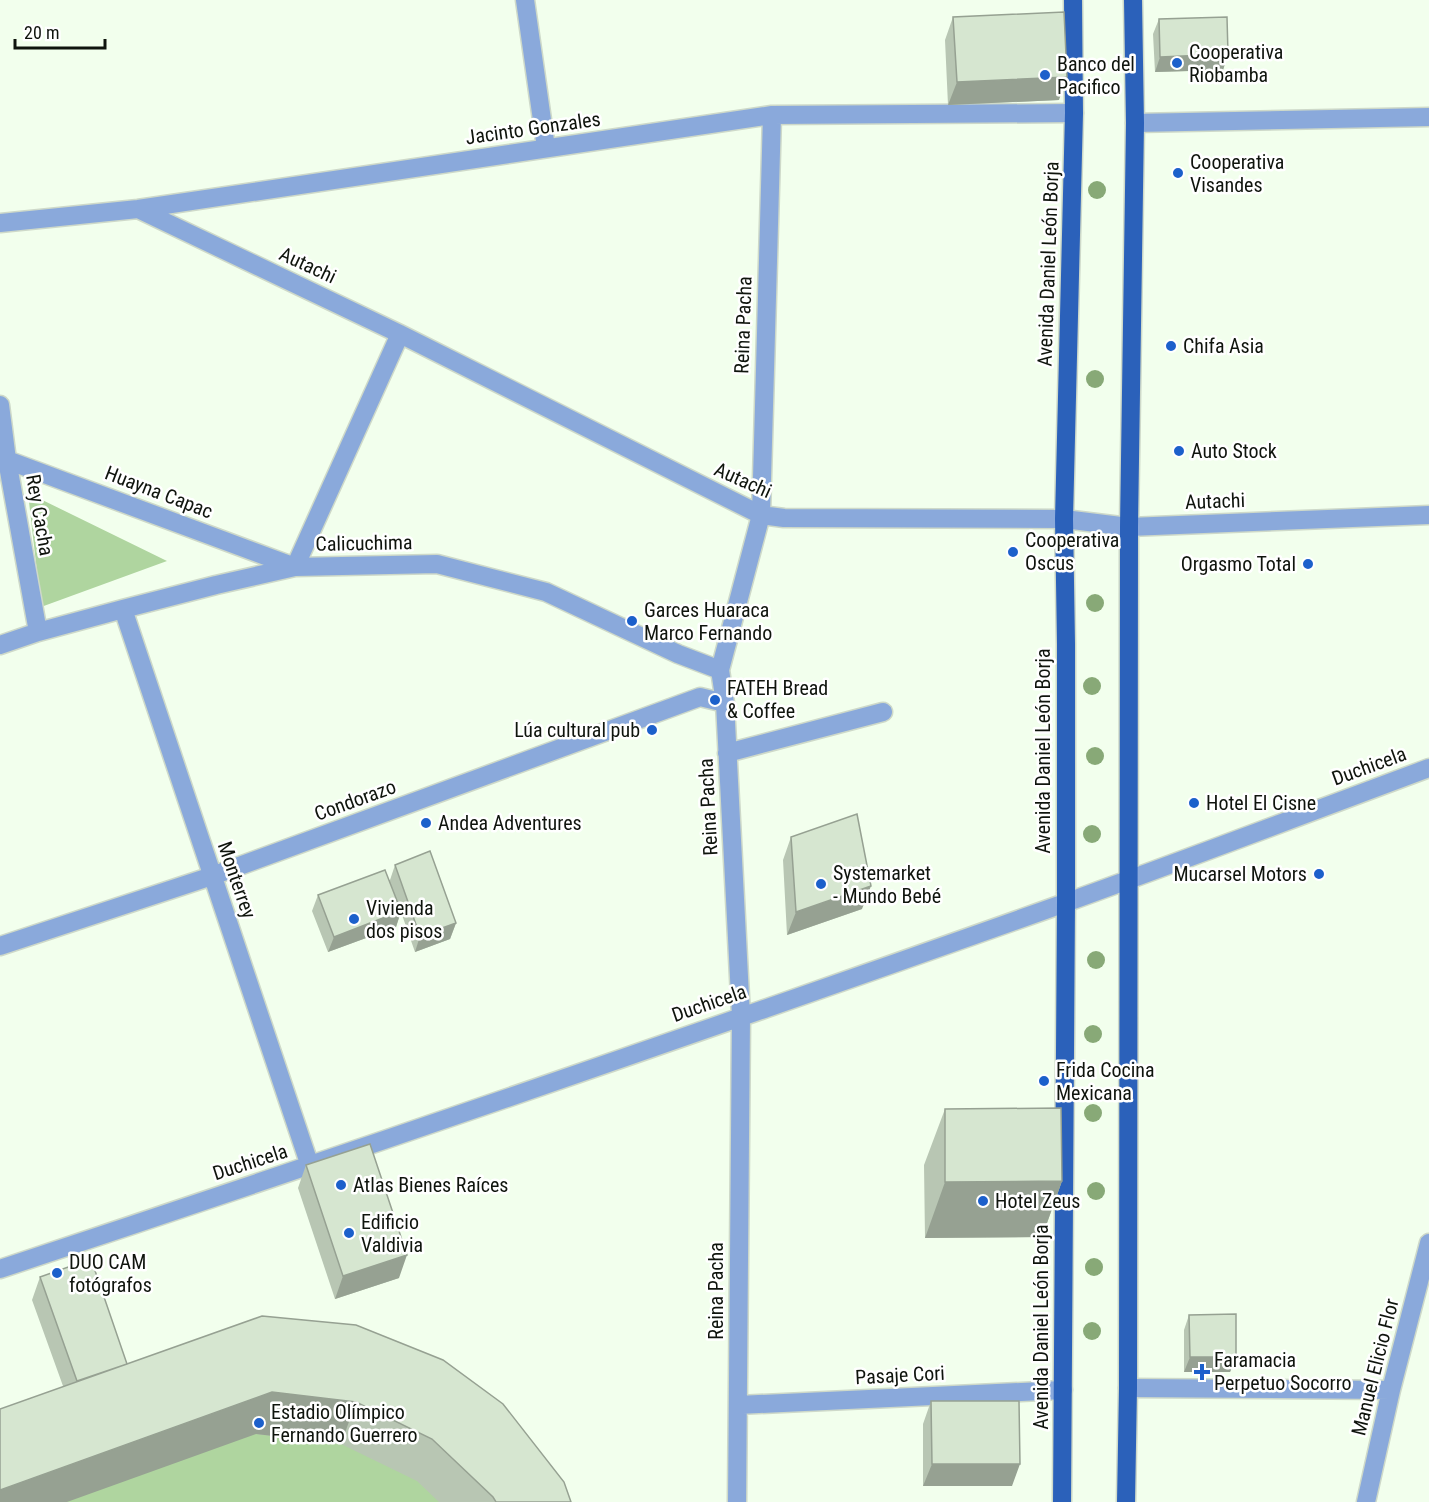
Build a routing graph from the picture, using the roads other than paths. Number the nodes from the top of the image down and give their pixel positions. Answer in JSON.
{"nodes":[{"id":1,"x":525,"y":0,"type":"edge"},
{"id":2,"x":1073,"y":0,"type":"edge"},
{"id":3,"x":1133,"y":0,"type":"edge"},
{"id":4,"x":1074,"y":113,"type":"junction"},
{"id":5,"x":772,"y":115,"type":"junction"},
{"id":6,"x":1429,"y":117,"type":"edge"},
{"id":7,"x":1135,"y":123,"type":"junction"},
{"id":8,"x":546,"y":148,"type":"junction"},
{"id":9,"x":138,"y":209,"type":"junction"},
{"id":10,"x":0,"y":222,"type":"edge"},
{"id":11,"x":400,"y":334,"type":"junction"},
{"id":12,"x":0,"y":405,"type":"edge"},
{"id":13,"x":7,"y":460,"type":"junction"},
{"id":14,"x":1429,"y":514,"type":"edge"},
{"id":15,"x":761,"y":515,"type":"junction"},
{"id":16,"x":1064,"y":519,"type":"junction"},
{"id":17,"x":1129,"y":527,"type":"junction"},
{"id":18,"x":295,"y":567,"type":"junction"},
{"id":19,"x":123,"y":609,"type":"junction"},
{"id":20,"x":38,"y":632,"type":"junction"},
{"id":21,"x":0,"y":645,"type":"edge"},
{"id":22,"x":720,"y":670,"type":"junction"},
{"id":23,"x":725,"y":703,"type":"junction"},
{"id":24,"x":884,"y":711,"type":"dead end"},
{"id":25,"x":727,"y":753,"type":"junction"},
{"id":26,"x":1429,"y":768,"type":"edge"},
{"id":27,"x":212,"y":876,"type":"junction"},
{"id":28,"x":1129,"y":879,"type":"junction"},
{"id":29,"x":1066,"y":902,"type":"junction"},
{"id":30,"x":0,"y":946,"type":"edge"},
{"id":31,"x":741,"y":1016,"type":"junction"},
{"id":32,"x":310,"y":1166,"type":"junction"},
{"id":33,"x":1429,"y":1243,"type":"edge"},
{"id":34,"x":0,"y":1269,"type":"edge"},
{"id":35,"x":1128,"y":1388,"type":"junction"},
{"id":36,"x":1063,"y":1390,"type":"junction"},
{"id":37,"x":1391,"y":1390,"type":"junction"},
{"id":38,"x":738,"y":1405,"type":"junction"},
{"id":39,"x":737,"y":1502,"type":"edge"},
{"id":40,"x":1062,"y":1502,"type":"edge"},
{"id":41,"x":1126,"y":1502,"type":"edge"},
{"id":42,"x":1366,"y":1502,"type":"edge"}],
"edges":[{"from":1,"to":8,"type":"street"},
{"from":2,"to":4,"type":"main road","name":"Avenida Daniel León Borja"},
{"from":3,"to":7,"type":"main road"},
{"from":4,"to":5,"type":"street","name":"Jacinto Gonzales"},
{"from":4,"to":16,"type":"main road","name":"Avenida Daniel León Borja"},
{"from":5,"to":8,"type":"street","name":"Jacinto Gonzales"},
{"from":5,"to":15,"type":"street","name":"Reina Pacha"},
{"from":6,"to":7,"type":"street"},
{"from":7,"to":17,"type":"main road"},
{"from":8,"to":9,"type":"street","name":"Jacinto Gonzales"},
{"from":9,"to":10,"type":"street","name":"Jacinto Gonzales"},
{"from":9,"to":11,"type":"street","name":"Autachi"},
{"from":11,"to":15,"type":"street","name":"Autachi"},
{"from":11,"to":18,"type":"street"},
{"from":12,"to":13,"type":"street","name":"Rey Cacha"},
{"from":13,"to":18,"type":"street","name":"Huayna Capac"},
{"from":13,"to":20,"type":"street","name":"Rey Cacha"},
{"from":14,"to":17,"type":"street","name":"Autachi"},
{"from":15,"to":16,"type":"street","name":"Autachi"},
{"from":15,"to":22,"type":"street","name":"Reina Pacha"},
{"from":16,"to":17,"type":"street","name":"Autachi"},
{"from":16,"to":29,"type":"main road","name":"Avenida Daniel León Borja"},
{"from":17,"to":28,"type":"main road"},
{"from":18,"to":19,"type":"street","name":"Calicuchima"},
{"from":18,"to":22,"type":"street","name":"Calicuchima"},
{"from":19,"to":20,"type":"street","name":"Calicuchima"},
{"from":19,"to":27,"type":"street","name":"Monterrey"},
{"from":20,"to":21,"type":"street","name":"Calicuchima"},
{"from":22,"to":23,"type":"street","name":"Reina Pacha"},
{"from":23,"to":25,"type":"street","name":"Reina Pacha"},
{"from":23,"to":27,"type":"street","name":"Condorazo"},
{"from":24,"to":25,"type":"street"},
{"from":25,"to":31,"type":"street","name":"Reina Pacha"},
{"from":26,"to":28,"type":"street","name":"Duchicela"},
{"from":27,"to":30,"type":"street","name":"Condorazo"},
{"from":27,"to":32,"type":"street","name":"Monterrey"},
{"from":28,"to":29,"type":"street","name":"Duchicela"},
{"from":28,"to":35,"type":"main road"},
{"from":29,"to":31,"type":"street","name":"Duchicela"},
{"from":29,"to":36,"type":"main road","name":"Avenida Daniel León Borja"},
{"from":31,"to":32,"type":"street","name":"Duchicela"},
{"from":31,"to":38,"type":"street","name":"Reina Pacha"},
{"from":32,"to":34,"type":"street","name":"Duchicela"},
{"from":33,"to":37,"type":"street","name":"Manuel Elicio Flor"},
{"from":35,"to":37,"type":"street"},
{"from":35,"to":41,"type":"main road"},
{"from":36,"to":38,"type":"street","name":"Pasaje Cori"},
{"from":36,"to":40,"type":"main road","name":"Avenida Daniel León Borja"},
{"from":37,"to":42,"type":"street","name":"Manuel Elicio Flor"},
{"from":38,"to":39,"type":"street","name":"Reina Pacha"}]}
